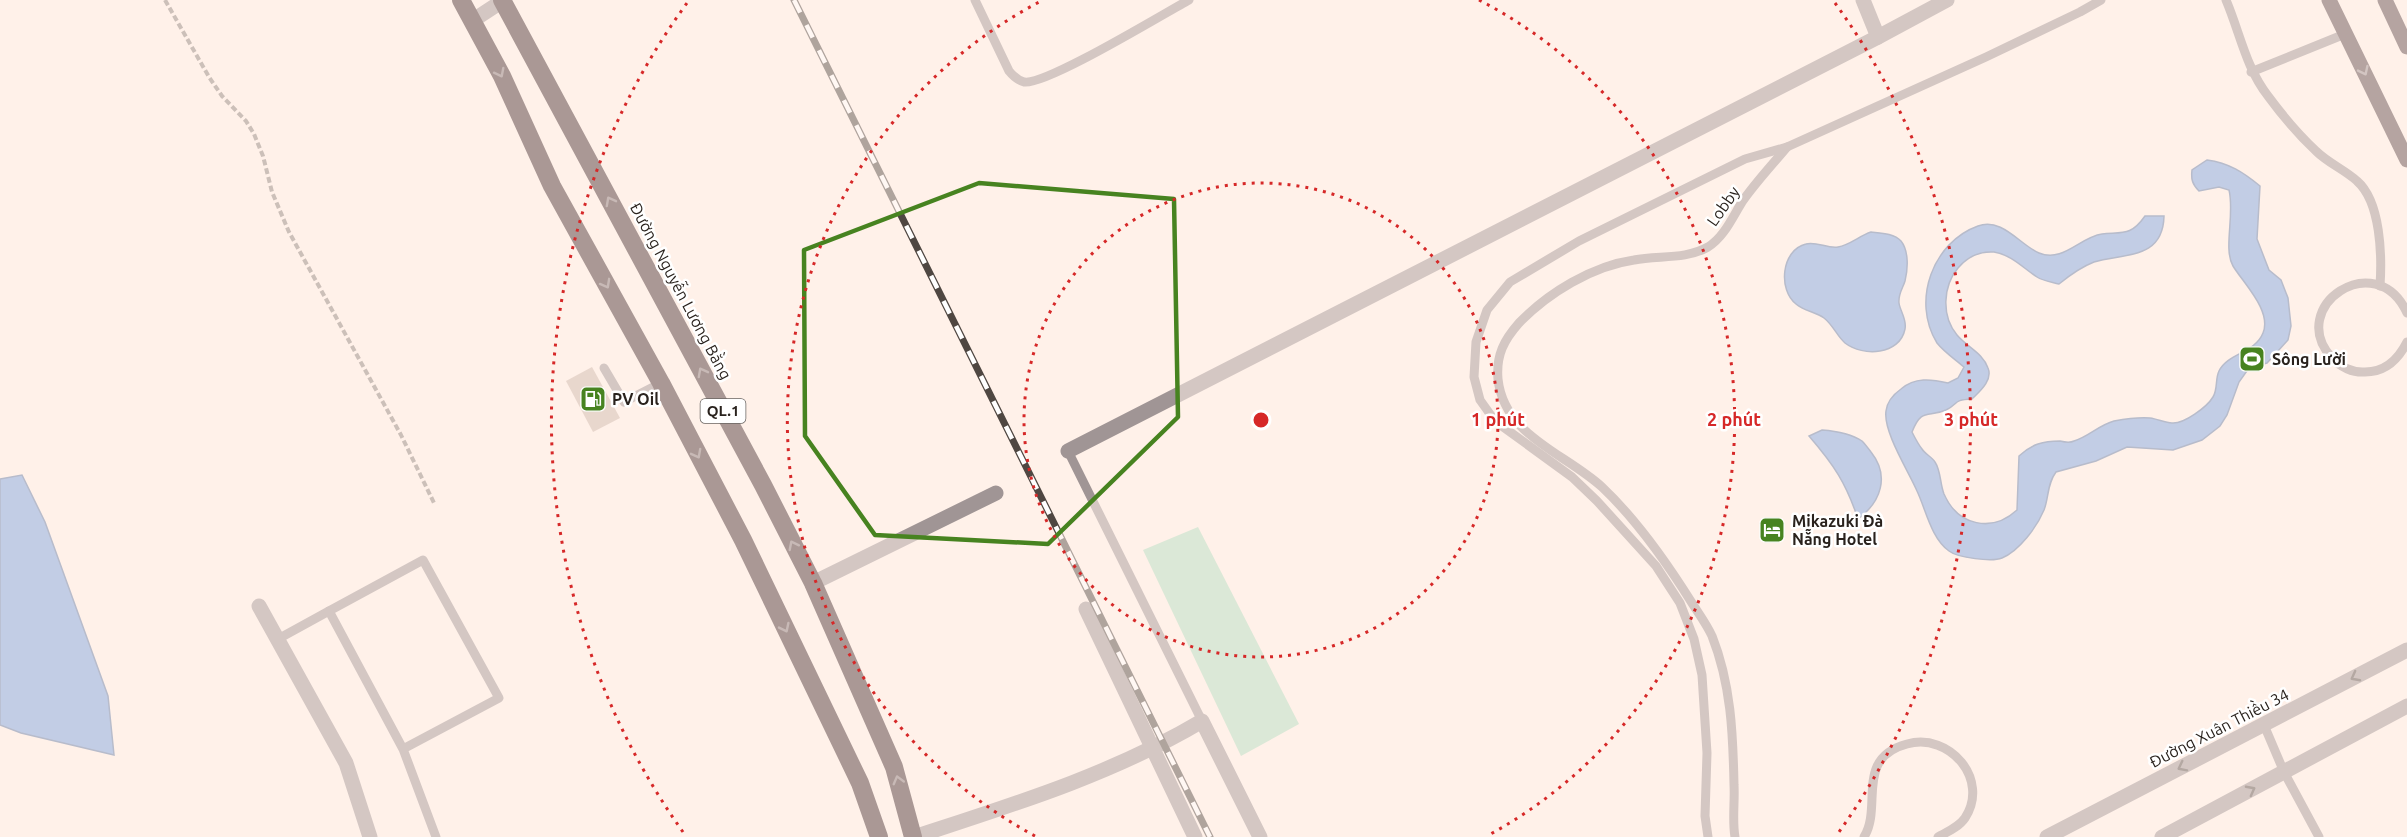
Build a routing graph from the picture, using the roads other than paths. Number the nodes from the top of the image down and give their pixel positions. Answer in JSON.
{"nodes":[{"id":1,"x":461,"y":0,"type":"edge"},
{"id":2,"x":503,"y":0,"type":"edge"},
{"id":3,"x":975,"y":0,"type":"edge"},
{"id":4,"x":1189,"y":0,"type":"edge"},
{"id":5,"x":1863,"y":0,"type":"edge"},
{"id":6,"x":1947,"y":0,"type":"edge"},
{"id":7,"x":2101,"y":0,"type":"edge"},
{"id":8,"x":2226,"y":0,"type":"edge"},
{"id":9,"x":2329,"y":0,"type":"edge"},
{"id":10,"x":2385,"y":0,"type":"edge"},
{"id":11,"x":472,"y":21,"type":"junction"},
{"id":12,"x":2345,"y":33,"type":"junction"},
{"id":13,"x":1878,"y":37,"type":"junction"},
{"id":14,"x":2407,"y":47,"type":"edge"},
{"id":15,"x":2251,"y":72,"type":"junction"},
{"id":16,"x":1787,"y":147,"type":"junction"},
{"id":17,"x":2407,"y":160,"type":"edge"},
{"id":18,"x":2380,"y":286,"type":"junction"},
{"id":19,"x":2407,"y":313,"type":"edge"},
{"id":20,"x":2406,"y":349,"type":"edge"},
{"id":21,"x":604,"y":368,"type":"dead end"},
{"id":22,"x":661,"y":383,"type":"junction"},
{"id":23,"x":1068,"y":451,"type":"joint"},
{"id":24,"x":996,"y":493,"type":"dead end"},
{"id":25,"x":813,"y":583,"type":"junction"},
{"id":26,"x":259,"y":606,"type":"dead end"},
{"id":27,"x":1086,"y":609,"type":"dead end"},
{"id":28,"x":329,"y":611,"type":"junction"},
{"id":29,"x":278,"y":639,"type":"junction"},
{"id":30,"x":2407,"y":650,"type":"edge"},
{"id":31,"x":2407,"y":706,"type":"edge"},
{"id":32,"x":1202,"y":721,"type":"junction"},
{"id":33,"x":2264,"y":725,"type":"junction"},
{"id":34,"x":403,"y":748,"type":"junction"},
{"id":35,"x":1151,"y":749,"type":"junction"},
{"id":36,"x":2284,"y":772,"type":"junction"},
{"id":37,"x":370,"y":837,"type":"edge"},
{"id":38,"x":436,"y":837,"type":"edge"},
{"id":39,"x":879,"y":837,"type":"edge"},
{"id":40,"x":913,"y":837,"type":"edge"},
{"id":41,"x":1195,"y":837,"type":"edge"},
{"id":42,"x":1260,"y":837,"type":"edge"},
{"id":43,"x":1708,"y":837,"type":"edge"},
{"id":44,"x":1735,"y":837,"type":"edge"},
{"id":45,"x":1864,"y":837,"type":"edge"},
{"id":46,"x":1938,"y":837,"type":"edge"},
{"id":47,"x":2047,"y":837,"type":"edge"},
{"id":48,"x":2162,"y":837,"type":"edge"},
{"id":49,"x":2319,"y":837,"type":"edge"}],
"edges":[{"from":1,"to":11,"type":"highway","number":"QL.1"},
{"from":2,"to":11,"type":"street"},
{"from":25,"to":2,"type":"highway","name":"Đường Nguyễn Lương Bằng","number":"QL.1","one_way":true},
{"from":3,"to":4,"type":"lane"},
{"from":5,"to":13,"type":"street"},
{"from":6,"to":13,"type":"street"},
{"from":7,"to":16,"type":"lane"},
{"from":8,"to":15,"type":"lane"},
{"from":9,"to":12,"type":"main road"},
{"from":10,"to":14,"type":"main road"},
{"from":11,"to":22,"type":"highway","number":"QL.1","one_way":true},
{"from":12,"to":15,"type":"lane"},
{"from":12,"to":17,"type":"main road","one_way":true},
{"from":13,"to":23,"type":"street"},
{"from":15,"to":18,"type":"lane"},
{"from":16,"to":43,"type":"lane"},
{"from":16,"to":44,"type":"lane","name":"Lobby"},
{"from":18,"to":19,"type":"lane"},
{"from":18,"to":20,"type":"lane"},
{"from":21,"to":22,"type":"lane"},
{"from":22,"to":39,"type":"highway","number":"QL.1","one_way":true},
{"from":23,"to":32,"type":"lane"},
{"from":24,"to":25,"type":"street"},
{"from":40,"to":25,"type":"highway","name":"Đường Nguyễn Lương Bằng","number":"QL.1","one_way":true},
{"from":26,"to":29,"type":"street"},
{"from":27,"to":35,"type":"street"},
{"from":28,"to":29,"type":"lane"},
{"from":28,"to":34,"type":"lane"},
{"from":28,"to":34,"type":"lane"},
{"from":29,"to":37,"type":"street"},
{"from":30,"to":33,"type":"street","name":"Đường Xuân Thiều 34","one_way":true},
{"from":31,"to":36,"type":"street"},
{"from":32,"to":35,"type":"street"},
{"from":32,"to":42,"type":"street"},
{"from":33,"to":36,"type":"lane"},
{"from":33,"to":47,"type":"street","name":"Đường Xuân Thiều 34","one_way":true},
{"from":34,"to":38,"type":"lane"},
{"from":35,"to":40,"type":"street"},
{"from":35,"to":41,"type":"street"},
{"from":48,"to":36,"type":"street","one_way":true},
{"from":36,"to":49,"type":"lane"},
{"from":45,"to":46,"type":"lane"}]}
